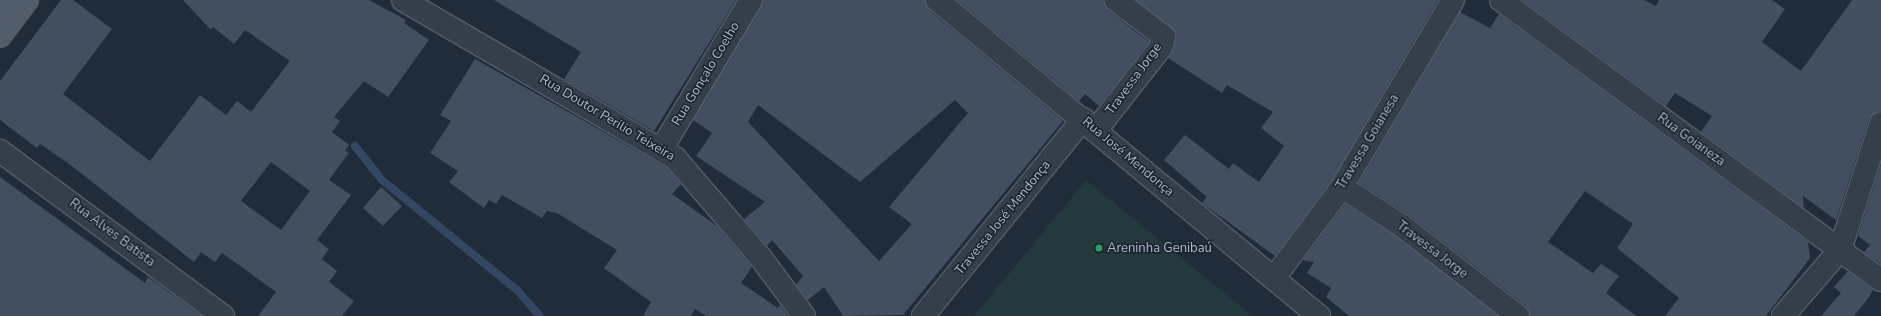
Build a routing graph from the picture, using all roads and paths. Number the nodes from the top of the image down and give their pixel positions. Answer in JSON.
{"nodes":[{"id":1,"x":4,"y":0,"type":"edge"},
{"id":2,"x":27,"y":0,"type":"edge"},
{"id":3,"x":403,"y":0,"type":"edge"},
{"id":4,"x":751,"y":0,"type":"edge"},
{"id":5,"x":937,"y":0,"type":"edge"},
{"id":6,"x":1116,"y":0,"type":"edge"},
{"id":7,"x":1453,"y":0,"type":"edge"},
{"id":8,"x":1501,"y":0,"type":"edge"},
{"id":9,"x":0,"y":6,"type":"edge"},
{"id":10,"x":0,"y":36,"type":"edge"},
{"id":11,"x":1881,"y":123,"type":"edge"},
{"id":12,"x":1089,"y":125,"type":"junction"},
{"id":13,"x":662,"y":148,"type":"junction"},
{"id":14,"x":0,"y":150,"type":"edge"},
{"id":15,"x":1342,"y":187,"type":"junction"},
{"id":16,"x":1840,"y":250,"type":"junction"},
{"id":17,"x":1274,"y":278,"type":"junction"},
{"id":18,"x":1881,"y":280,"type":"edge"},
{"id":19,"x":223,"y":316,"type":"edge"},
{"id":20,"x":804,"y":316,"type":"edge"},
{"id":21,"x":923,"y":316,"type":"edge"},
{"id":22,"x":1319,"y":316,"type":"edge"},
{"id":23,"x":1518,"y":316,"type":"edge"},
{"id":24,"x":1783,"y":316,"type":"edge"}],
"edges":[{"from":1,"to":9,"type":"main road"},
{"from":2,"to":10,"type":"main road"},
{"from":3,"to":13,"type":"street","name":"Rua Doutor Perilio Teixeira"},
{"from":4,"to":13,"type":"street","name":"Rua Gonçalo Coelho"},
{"from":5,"to":12,"type":"street","name":"Rua José Mendonça"},
{"from":6,"to":12,"type":"street","name":"Travessa Jorge"},
{"from":7,"to":15,"type":"street","name":"Travessa Goianesa"},
{"from":8,"to":16,"type":"street","name":"Rua Goianeza"},
{"from":11,"to":16,"type":"street"},
{"from":12,"to":17,"type":"street","name":"Rua José Mendonça"},
{"from":12,"to":21,"type":"street","name":"Travessa José Mendonça"},
{"from":13,"to":20,"type":"street","name":"Rua Doutor Perilio Teixeira"},
{"from":14,"to":19,"type":"street","name":"Rua Alves Batista"},
{"from":15,"to":17,"type":"street","name":"Travessa Goianesa"},
{"from":15,"to":23,"type":"street","name":"Travessa Jorge"},
{"from":16,"to":18,"type":"street","name":"Rua Goianeza"},
{"from":16,"to":24,"type":"street"},
{"from":17,"to":22,"type":"street","name":"Rua José Mendonça"}]}
